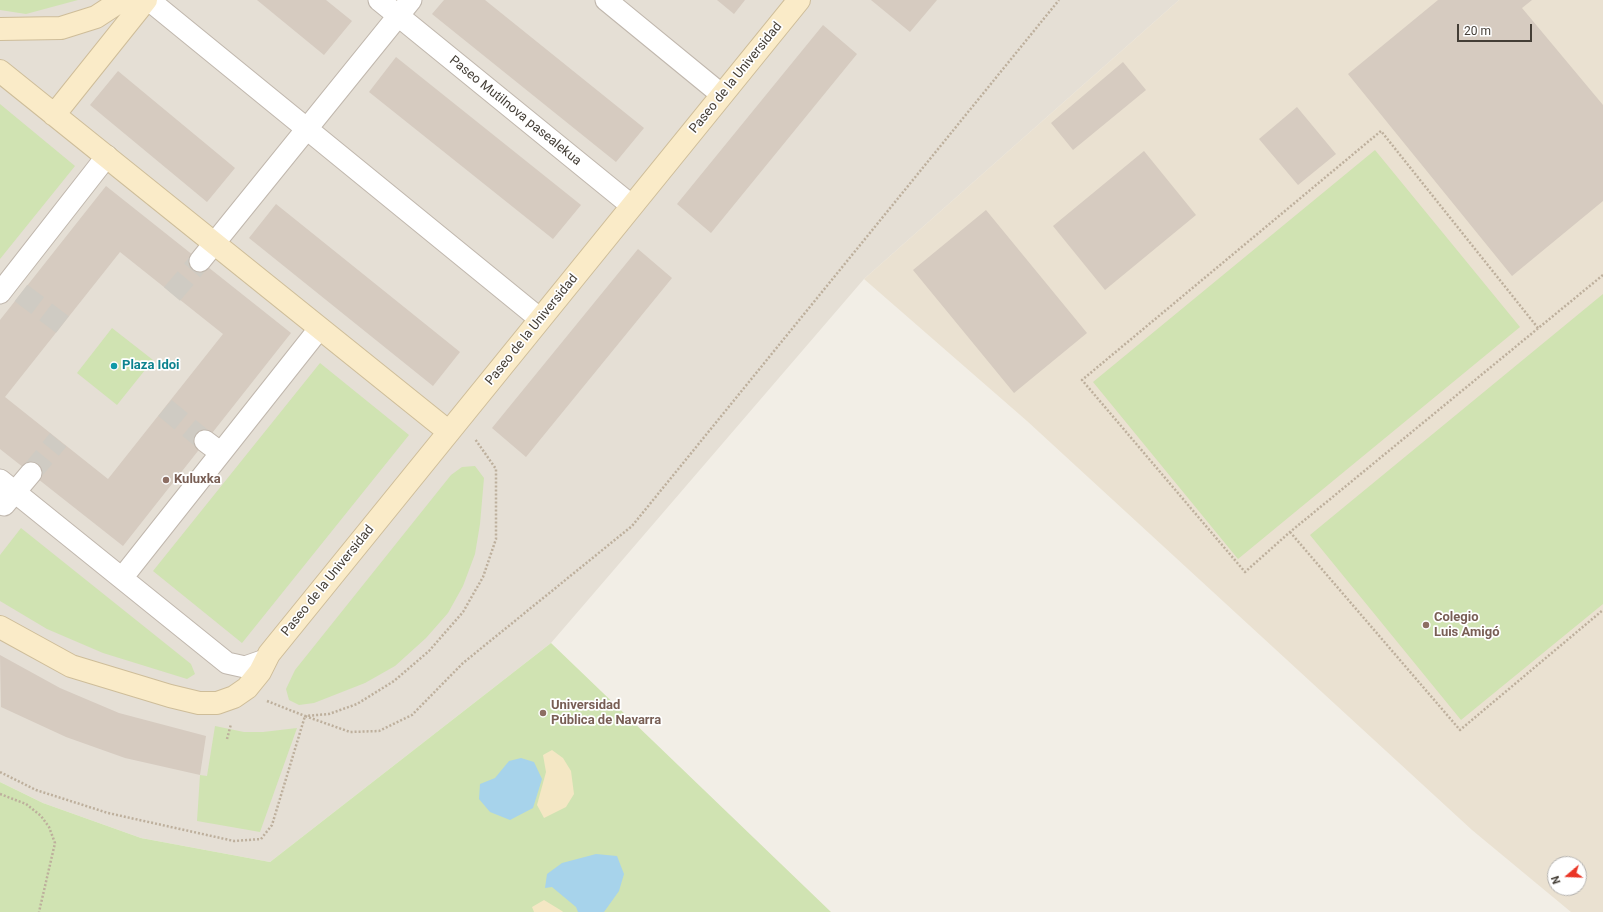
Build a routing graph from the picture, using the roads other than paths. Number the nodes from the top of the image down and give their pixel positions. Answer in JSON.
{"nodes":[{"id":1,"x":122,"y":0,"type":"edge"},
{"id":2,"x":146,"y":0,"type":"edge"},
{"id":3,"x":149,"y":0,"type":"edge"},
{"id":4,"x":606,"y":0,"type":"edge"},
{"id":5,"x":799,"y":0,"type":"edge"},
{"id":6,"x":397,"y":10,"type":"edge"},
{"id":7,"x":0,"y":29,"type":"edge"},
{"id":8,"x":0,"y":71,"type":"edge"},
{"id":9,"x":722,"y":95,"type":"junction"},
{"id":10,"x":54,"y":115,"type":"junction"},
{"id":11,"x":307,"y":128,"type":"junction"},
{"id":12,"x":106,"y":156,"type":"junction"},
{"id":13,"x":632,"y":206,"type":"junction"},
{"id":14,"x":214,"y":243,"type":"junction"},
{"id":15,"x":200,"y":261,"type":"tunnel mouth"},
{"id":16,"x":10,"y":290,"type":"edge"},
{"id":17,"x":540,"y":319,"type":"junction"},
{"id":18,"x":319,"y":329,"type":"junction"},
{"id":19,"x":449,"y":432,"type":"junction"},
{"id":20,"x":31,"y":473,"type":"tunnel mouth"},
{"id":21,"x":6,"y":493,"type":"edge"},
{"id":22,"x":122,"y":578,"type":"junction"},
{"id":23,"x":0,"y":627,"type":"edge"},
{"id":24,"x":265,"y":660,"type":"junction"}],
"edges":[{"from":1,"to":7,"type":"street"},
{"from":2,"to":10,"type":"street"},
{"from":3,"to":11,"type":"street"},
{"from":4,"to":9,"type":"street"},
{"from":5,"to":9,"type":"street","name":"Paseo de la Universidad"},
{"from":6,"to":11,"type":"street","name":"Paseo Mutilnova pasealekua"},
{"from":6,"to":13,"type":"street","name":"Paseo Mutilnova pasealekua"},
{"from":8,"to":10,"type":"street"},
{"from":9,"to":13,"type":"street","name":"Paseo de la Universidad"},
{"from":10,"to":12,"type":"street"},
{"from":11,"to":14,"type":"street","name":"Paseo Mutilnova pasealekua"},
{"from":11,"to":17,"type":"street"},
{"from":12,"to":14,"type":"street"},
{"from":12,"to":16,"type":"street"},
{"from":13,"to":17,"type":"street","name":"Paseo de la Universidad"},
{"from":14,"to":15,"type":"street","name":"Paseo Mutilnova pasealekua"},
{"from":14,"to":18,"type":"street"},
{"from":17,"to":19,"type":"street","name":"Paseo de la Universidad"},
{"from":18,"to":19,"type":"street"},
{"from":18,"to":22,"type":"street"},
{"from":19,"to":24,"type":"street","name":"Paseo de la Universidad"},
{"from":20,"to":21,"type":"street"},
{"from":21,"to":22,"type":"street"},
{"from":22,"to":24,"type":"street"},
{"from":23,"to":24,"type":"street","name":"Paseo de la Universidad"}]}
